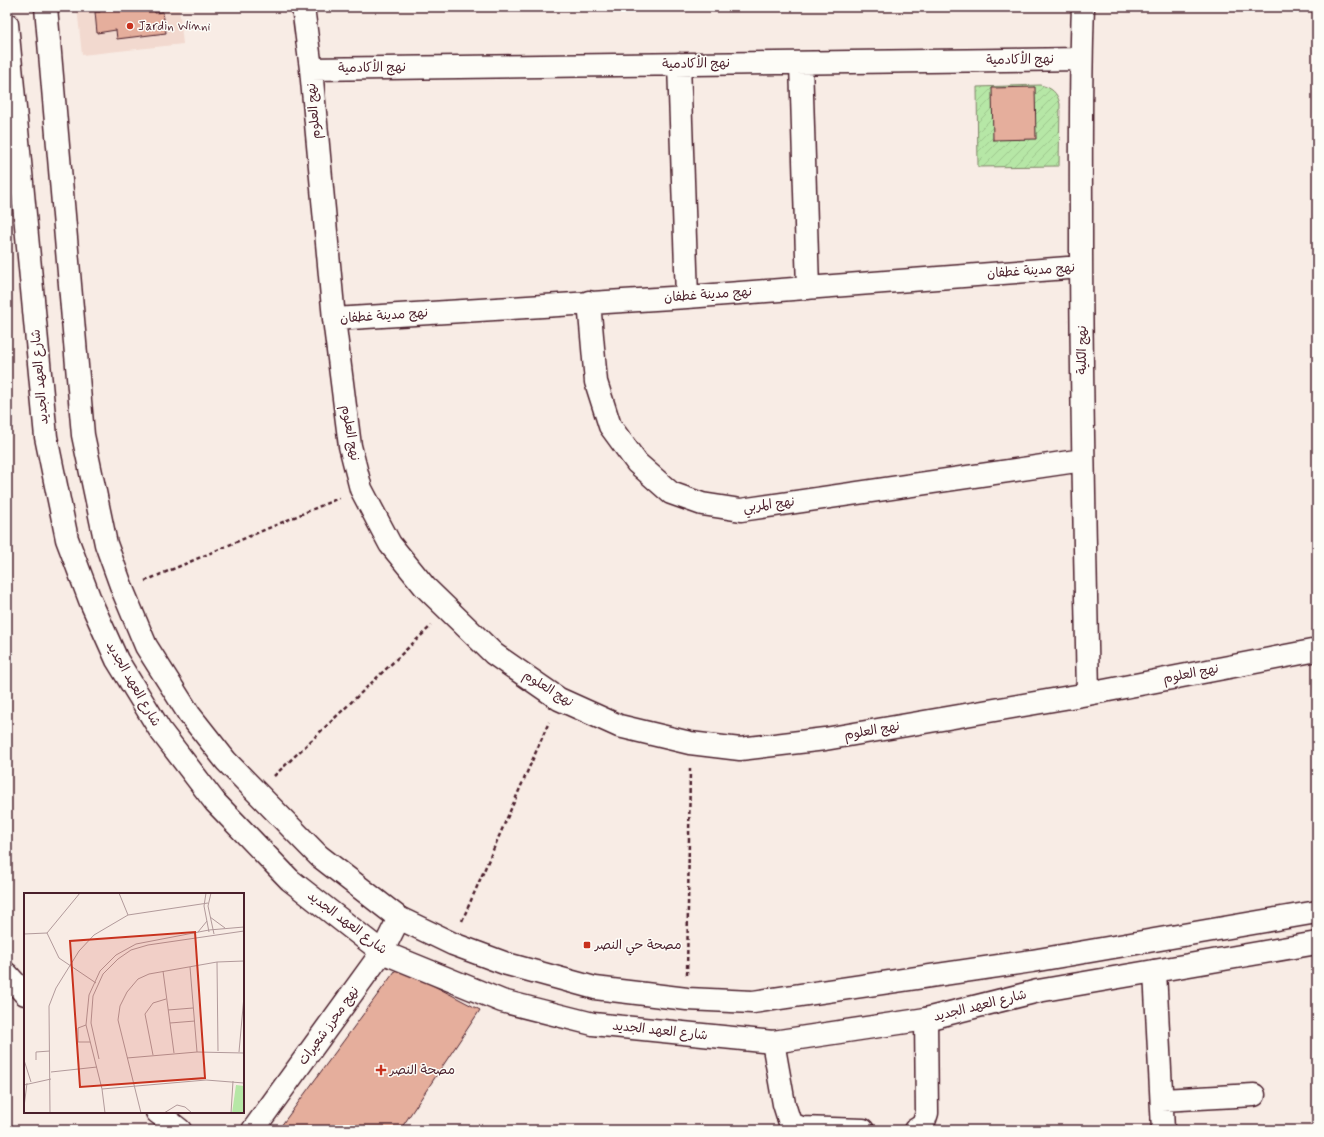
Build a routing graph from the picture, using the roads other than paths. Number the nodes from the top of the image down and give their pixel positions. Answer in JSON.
{"nodes":[{"id":1,"x":46,"y":7,"type":"edge"},
{"id":2,"x":303,"y":7,"type":"edge"},
{"id":3,"x":1083,"y":7,"type":"edge"},
{"id":4,"x":7,"y":24,"type":"edge"},
{"id":5,"x":1081,"y":59,"type":"junction"},
{"id":6,"x":801,"y":63,"type":"junction"},
{"id":7,"x":678,"y":64,"type":"junction"},
{"id":8,"x":311,"y":69,"type":"junction"},
{"id":9,"x":1081,"y":267,"type":"junction"},
{"id":10,"x":808,"y":288,"type":"junction"},
{"id":11,"x":688,"y":297,"type":"junction"},
{"id":12,"x":589,"y":302,"type":"junction"},
{"id":13,"x":334,"y":319,"type":"junction"},
{"id":14,"x":1083,"y":460,"type":"junction"},
{"id":15,"x":1317,"y":650,"type":"edge"},
{"id":16,"x":1088,"y":694,"type":"junction"},
{"id":17,"x":1317,"y":912,"type":"edge"},
{"id":18,"x":399,"y":918,"type":"junction"},
{"id":19,"x":1317,"y":943,"type":"edge"},
{"id":20,"x":382,"y":952,"type":"junction"},
{"id":21,"x":1155,"y":971,"type":"junction"},
{"id":22,"x":7,"y":974,"type":"edge"},
{"id":23,"x":24,"y":993,"type":"edge"},
{"id":24,"x":926,"y":1019,"type":"junction"},
{"id":25,"x":773,"y":1042,"type":"junction"},
{"id":26,"x":1254,"y":1095,"type":"dead end"},
{"id":27,"x":1162,"y":1100,"type":"junction"},
{"id":28,"x":157,"y":1113,"type":"edge"},
{"id":29,"x":180,"y":1130,"type":"edge"},
{"id":30,"x":254,"y":1130,"type":"edge"},
{"id":31,"x":863,"y":1130,"type":"edge"},
{"id":32,"x":915,"y":1130,"type":"edge"},
{"id":33,"x":1163,"y":1130,"type":"edge"}],
"edges":[{"from":1,"to":18,"type":"street"},
{"from":2,"to":8,"type":"street","name":"نهج العلوم"},
{"from":3,"to":5,"type":"street","name":"نهج الكلية"},
{"from":4,"to":20,"type":"street","name":"شارع العهد الجديد"},
{"from":5,"to":6,"type":"street","name":"نهج الأكادمية"},
{"from":5,"to":9,"type":"street","name":"نهج الكلية"},
{"from":6,"to":7,"type":"street","name":"نهج الأكادمية"},
{"from":6,"to":10,"type":"street"},
{"from":7,"to":8,"type":"street","name":"نهج الأكادمية"},
{"from":7,"to":11,"type":"street"},
{"from":8,"to":13,"type":"street","name":"نهج العلوم"},
{"from":9,"to":10,"type":"street","name":"نهج مدينة غطفان"},
{"from":9,"to":14,"type":"street","name":"نهج الكلية"},
{"from":10,"to":11,"type":"street","name":"نهج مدينة غطفان"},
{"from":11,"to":12,"type":"street","name":"نهج مدينة غطفان"},
{"from":12,"to":13,"type":"street","name":"نهج مدينة غطفان"},
{"from":12,"to":14,"type":"street","name":"نهج المربي"},
{"from":13,"to":16,"type":"street","name":"نهج العلوم"},
{"from":14,"to":16,"type":"street","name":"نهج الكلية"},
{"from":15,"to":16,"type":"street","name":"نهج العلوم"},
{"from":17,"to":18,"type":"street"},
{"from":18,"to":20,"type":"street","name":"نهج محرز شعيرات"},
{"from":19,"to":21,"type":"street","name":"شارع العهد الجديد"},
{"from":20,"to":25,"type":"street","name":"شارع العهد الجديد"},
{"from":20,"to":30,"type":"street","name":"نهج محرز شعيرات"},
{"from":21,"to":24,"type":"street","name":"شارع العهد الجديد"},
{"from":21,"to":27,"type":"street"},
{"from":22,"to":23,"type":"street"},
{"from":24,"to":25,"type":"street","name":"شارع العهد الجديد"},
{"from":24,"to":32,"type":"street"},
{"from":25,"to":31,"type":"street"},
{"from":26,"to":27,"type":"street"},
{"from":27,"to":33,"type":"street"},
{"from":28,"to":29,"type":"street"}]}
